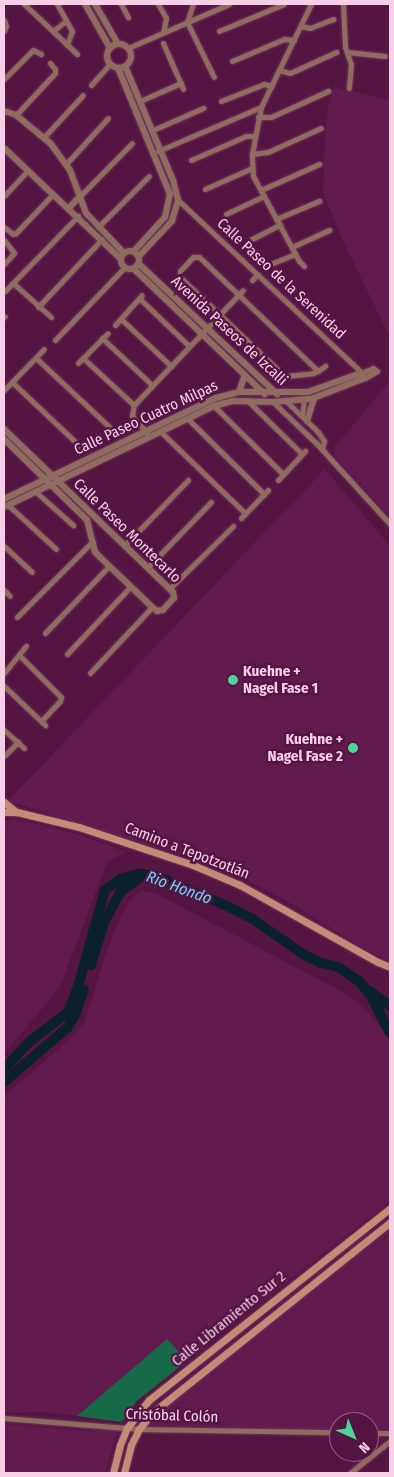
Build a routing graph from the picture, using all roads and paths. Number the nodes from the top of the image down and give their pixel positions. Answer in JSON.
{"nodes":[{"id":1,"x":24,"y":4,"type":"edge"},
{"id":2,"x":57,"y":4,"type":"edge"},
{"id":3,"x":85,"y":4,"type":"edge"},
{"id":4,"x":95,"y":4,"type":"edge"},
{"id":5,"x":121,"y":4,"type":"edge"},
{"id":6,"x":158,"y":4,"type":"edge"},
{"id":7,"x":193,"y":4,"type":"edge"},
{"id":8,"x":229,"y":4,"type":"edge"},
{"id":9,"x":284,"y":4,"type":"edge"},
{"id":10,"x":311,"y":4,"type":"edge"},
{"id":11,"x":343,"y":4,"type":"edge"},
{"id":12,"x":220,"y":5,"type":"edge"},
{"id":13,"x":128,"y":18,"type":"dead end"},
{"id":14,"x":333,"y":19,"type":"dead end"},
{"id":15,"x":4,"y":20,"type":"edge"},
{"id":16,"x":66,"y":21,"type":"junction"},
{"id":17,"x":187,"y":22,"type":"junction"},
{"id":18,"x":301,"y":26,"type":"junction"},
{"id":19,"x":5,"y":28,"type":"edge"},
{"id":20,"x":53,"y":31,"type":"junction"},
{"id":21,"x":219,"y":31,"type":"dead end"},
{"id":22,"x":163,"y":33,"type":"junction"},
{"id":23,"x":294,"y":40,"type":"junction"},
{"id":24,"x":163,"y":43,"type":"dead end"},
{"id":25,"x":68,"y":44,"type":"junction"},
{"id":26,"x":118,"y":44,"type":"junction"},
{"id":27,"x":110,"y":48,"type":"junction"},
{"id":28,"x":128,"y":48,"type":"junction"},
{"id":29,"x":336,"y":52,"type":"dead end"},
{"id":30,"x":347,"y":52,"type":"junction"},
{"id":31,"x":41,"y":54,"type":"dead end"},
{"id":32,"x":77,"y":54,"type":"dead end"},
{"id":33,"x":385,"y":56,"type":"dead end"},
{"id":34,"x":232,"y":61,"type":"dead end"},
{"id":35,"x":50,"y":63,"type":"dead end"},
{"id":36,"x":110,"y":64,"type":"junction"},
{"id":37,"x":121,"y":67,"type":"junction"},
{"id":38,"x":279,"y":70,"type":"junction"},
{"id":39,"x":214,"y":78,"type":"dead end"},
{"id":40,"x":4,"y":79,"type":"edge"},
{"id":41,"x":91,"y":85,"type":"dead end"},
{"id":42,"x":272,"y":86,"type":"junction"},
{"id":43,"x":348,"y":88,"type":"dead end"},
{"id":44,"x":328,"y":90,"type":"dead end"},
{"id":45,"x":83,"y":95,"type":"dead end"},
{"id":46,"x":140,"y":101,"type":"junction"},
{"id":47,"x":221,"y":101,"type":"dead end"},
{"id":48,"x":261,"y":107,"type":"junction"},
{"id":49,"x":203,"y":108,"type":"dead end"},
{"id":50,"x":4,"y":111,"type":"edge"},
{"id":51,"x":16,"y":115,"type":"junction"},
{"id":52,"x":258,"y":117,"type":"junction"},
{"id":53,"x":108,"y":118,"type":"dead end"},
{"id":54,"x":321,"y":128,"type":"dead end"},
{"id":55,"x":153,"y":130,"type":"junction"},
{"id":56,"x":256,"y":136,"type":"junction"},
{"id":57,"x":44,"y":137,"type":"junction"},
{"id":58,"x":132,"y":143,"type":"dead end"},
{"id":59,"x":4,"y":148,"type":"edge"},
{"id":60,"x":161,"y":150,"type":"junction"},
{"id":61,"x":154,"y":153,"type":"junction"},
{"id":62,"x":252,"y":154,"type":"junction"},
{"id":63,"x":191,"y":160,"type":"dead end"},
{"id":64,"x":66,"y":164,"type":"junction"},
{"id":65,"x":319,"y":164,"type":"dead end"},
{"id":66,"x":252,"y":168,"type":"junction"},
{"id":67,"x":28,"y":170,"type":"junction"},
{"id":68,"x":149,"y":176,"type":"dead end"},
{"id":69,"x":205,"y":189,"type":"dead end"},
{"id":70,"x":260,"y":190,"type":"junction"},
{"id":71,"x":54,"y":194,"type":"junction"},
{"id":72,"x":4,"y":196,"type":"edge"},
{"id":73,"x":80,"y":196,"type":"junction"},
{"id":74,"x":264,"y":196,"type":"junction"},
{"id":75,"x":178,"y":200,"type":"junction"},
{"id":76,"x":320,"y":201,"type":"dead end"},
{"id":77,"x":69,"y":208,"type":"junction"},
{"id":78,"x":226,"y":214,"type":"dead end"},
{"id":79,"x":78,"y":216,"type":"junction"},
{"id":80,"x":276,"y":219,"type":"junction"},
{"id":81,"x":280,"y":225,"type":"junction"},
{"id":82,"x":4,"y":227,"type":"edge"},
{"id":83,"x":98,"y":227,"type":"junction"},
{"id":84,"x":330,"y":230,"type":"dead end"},
{"id":85,"x":102,"y":239,"type":"junction"},
{"id":86,"x":4,"y":240,"type":"edge"},
{"id":87,"x":250,"y":240,"type":"dead end"},
{"id":88,"x":292,"y":247,"type":"junction"},
{"id":89,"x":136,"y":253,"type":"junction"},
{"id":90,"x":295,"y":254,"type":"junction"},
{"id":91,"x":123,"y":256,"type":"junction"},
{"id":92,"x":273,"y":263,"type":"dead end"},
{"id":93,"x":4,"y":264,"type":"edge"},
{"id":94,"x":304,"y":266,"type":"dead end"},
{"id":95,"x":136,"y":267,"type":"junction"},
{"id":96,"x":124,"y":268,"type":"junction"},
{"id":97,"x":258,"y":274,"type":"junction"},
{"id":98,"x":252,"y":280,"type":"dead end"},
{"id":99,"x":13,"y":283,"type":"junction"},
{"id":100,"x":5,"y":291,"type":"edge"},
{"id":101,"x":241,"y":292,"type":"junction"},
{"id":102,"x":38,"y":307,"type":"junction"},
{"id":103,"x":220,"y":314,"type":"junction"},
{"id":104,"x":51,"y":318,"type":"dead end"},
{"id":105,"x":121,"y":319,"type":"junction"},
{"id":106,"x":115,"y":325,"type":"dead end"},
{"id":107,"x":207,"y":327,"type":"junction"},
{"id":108,"x":108,"y":333,"type":"dead end"},
{"id":109,"x":202,"y":333,"type":"junction"},
{"id":110,"x":102,"y":338,"type":"junction"},
{"id":111,"x":56,"y":340,"type":"dead end"},
{"id":112,"x":189,"y":346,"type":"junction"},
{"id":113,"x":44,"y":349,"type":"dead end"},
{"id":114,"x":36,"y":358,"type":"junction"},
{"id":115,"x":83,"y":358,"type":"junction"},
{"id":116,"x":78,"y":362,"type":"dead end"},
{"id":117,"x":171,"y":366,"type":"junction"},
{"id":118,"x":325,"y":366,"type":"dead end"},
{"id":119,"x":318,"y":371,"type":"junction"},
{"id":120,"x":244,"y":375,"type":"junction"},
{"id":121,"x":363,"y":376,"type":"junction"},
{"id":122,"x":12,"y":382,"type":"junction"},
{"id":123,"x":152,"y":385,"type":"junction"},
{"id":124,"x":4,"y":390,"type":"edge"},
{"id":125,"x":239,"y":392,"type":"junction"},
{"id":126,"x":264,"y":393,"type":"junction"},
{"id":127,"x":277,"y":393,"type":"junction"},
{"id":128,"x":314,"y":398,"type":"junction"},
{"id":129,"x":304,"y":399,"type":"junction"},
{"id":130,"x":247,"y":400,"type":"junction"},
{"id":131,"x":286,"y":401,"type":"junction"},
{"id":132,"x":273,"y":402,"type":"junction"},
{"id":133,"x":134,"y":405,"type":"junction"},
{"id":134,"x":214,"y":406,"type":"junction"},
{"id":135,"x":304,"y":418,"type":"junction"},
{"id":136,"x":188,"y":419,"type":"junction"},
{"id":137,"x":4,"y":429,"type":"edge"},
{"id":138,"x":145,"y":431,"type":"junction"},
{"id":139,"x":161,"y":432,"type":"junction"},
{"id":140,"x":117,"y":434,"type":"dead end"},
{"id":141,"x":151,"y":437,"type":"junction"},
{"id":142,"x":4,"y":439,"type":"edge"},
{"id":143,"x":322,"y":449,"type":"junction"},
{"id":144,"x":84,"y":450,"type":"dead end"},
{"id":145,"x":283,"y":474,"type":"junction"},
{"id":146,"x":52,"y":476,"type":"junction"},
{"id":147,"x":45,"y":479,"type":"junction"},
{"id":148,"x":188,"y":480,"type":"dead end"},
{"id":149,"x":278,"y":480,"type":"dead end"},
{"id":150,"x":58,"y":481,"type":"junction"},
{"id":151,"x":51,"y":485,"type":"junction"},
{"id":152,"x":36,"y":492,"type":"junction"},
{"id":153,"x":211,"y":502,"type":"dead end"},
{"id":154,"x":5,"y":504,"type":"edge"},
{"id":155,"x":245,"y":513,"type":"junction"},
{"id":156,"x":240,"y":518,"type":"dead end"},
{"id":157,"x":390,"y":524,"type":"edge"},
{"id":158,"x":73,"y":525,"type":"dead end"},
{"id":159,"x":233,"y":526,"type":"dead end"},
{"id":160,"x":93,"y":541,"type":"junction"},
{"id":161,"x":4,"y":546,"type":"edge"},
{"id":162,"x":124,"y":546,"type":"junction"},
{"id":163,"x":56,"y":549,"type":"dead end"},
{"id":164,"x":109,"y":566,"type":"junction"},
{"id":165,"x":147,"y":568,"type":"junction"},
{"id":166,"x":32,"y":572,"type":"dead end"},
{"id":167,"x":131,"y":586,"type":"junction"},
{"id":168,"x":169,"y":588,"type":"junction"},
{"id":169,"x":4,"y":590,"type":"edge"},
{"id":170,"x":10,"y":596,"type":"dead end"},
{"id":171,"x":152,"y":607,"type":"junction"},
{"id":172,"x":17,"y":617,"type":"dead end"},
{"id":173,"x":45,"y":633,"type":"dead end"},
{"id":174,"x":26,"y":646,"type":"dead end"},
{"id":175,"x":68,"y":654,"type":"dead end"},
{"id":176,"x":19,"y":656,"type":"junction"},
{"id":177,"x":4,"y":673,"type":"edge"},
{"id":178,"x":90,"y":673,"type":"dead end"},
{"id":179,"x":4,"y":686,"type":"edge"},
{"id":180,"x":4,"y":730,"type":"edge"},
{"id":181,"x":18,"y":742,"type":"junction"},
{"id":182,"x":24,"y":748,"type":"dead end"},
{"id":183,"x":4,"y":756,"type":"edge"},
{"id":184,"x":5,"y":808,"type":"edge"},
{"id":185,"x":390,"y":967,"type":"edge"},
{"id":186,"x":390,"y":1210,"type":"edge"},
{"id":187,"x":376,"y":1219,"type":"junction"},
{"id":188,"x":390,"y":1222,"type":"edge"},
{"id":189,"x":383,"y":1228,"type":"junction"},
{"id":190,"x":263,"y":1309,"type":"junction"},
{"id":191,"x":270,"y":1318,"type":"junction"},
{"id":192,"x":187,"y":1370,"type":"junction"},
{"id":193,"x":194,"y":1378,"type":"junction"},
{"id":194,"x":4,"y":1418,"type":"edge"},
{"id":195,"x":127,"y":1428,"type":"junction"},
{"id":196,"x":139,"y":1429,"type":"junction"},
{"id":197,"x":329,"y":1432,"type":"edge"},
{"id":198,"x":390,"y":1441,"type":"edge"},
{"id":199,"x":113,"y":1473,"type":"edge"},
{"id":200,"x":124,"y":1473,"type":"edge"},
{"id":201,"x":350,"y":1473,"type":"edge"}],
"edges":[{"from":1,"to":20,"type":"street"},
{"from":2,"to":16,"type":"street"},
{"from":3,"to":27,"type":"street"},
{"from":4,"to":26,"type":"street"},
{"from":5,"to":13,"type":"street"},
{"from":6,"to":22,"type":"street"},
{"from":7,"to":17,"type":"street"},
{"from":8,"to":12,"type":"street"},
{"from":9,"to":21,"type":"street"},
{"from":10,"to":18,"type":"street"},
{"from":11,"to":30,"type":"street"},
{"from":12,"to":17,"type":"street"},
{"from":14,"to":18,"type":"street"},
{"from":15,"to":19,"type":"street"},
{"from":16,"to":20,"type":"street"},
{"from":16,"to":25,"type":"street"},
{"from":17,"to":22,"type":"street"},
{"from":17,"to":39,"type":"street"},
{"from":18,"to":23,"type":"street"},
{"from":20,"to":25,"type":"street"},
{"from":22,"to":28,"type":"street"},
{"from":23,"to":34,"type":"street"},
{"from":23,"to":38,"type":"street"},
{"from":24,"to":46,"type":"street"},
{"from":25,"to":32,"type":"street"},
{"from":26,"to":27,"type":"street"},
{"from":26,"to":28,"type":"street"},
{"from":27,"to":36,"type":"street"},
{"from":28,"to":37,"type":"street"},
{"from":29,"to":38,"type":"street"},
{"from":30,"to":33,"type":"street"},
{"from":30,"to":43,"type":"street"},
{"from":31,"to":40,"type":"street"},
{"from":35,"to":51,"type":"street"},
{"from":36,"to":37,"type":"street"},
{"from":36,"to":41,"type":"street"},
{"from":37,"to":46,"type":"street"},
{"from":37,"to":61,"type":"street"},
{"from":38,"to":42,"type":"street"},
{"from":42,"to":47,"type":"street"},
{"from":42,"to":48,"type":"street"},
{"from":44,"to":52,"type":"street"},
{"from":45,"to":57,"type":"street"},
{"from":46,"to":55,"type":"street"},
{"from":48,"to":52,"type":"street"},
{"from":48,"to":60,"type":"street"},
{"from":49,"to":55,"type":"street"},
{"from":50,"to":51,"type":"street"},
{"from":51,"to":57,"type":"street"},
{"from":52,"to":56,"type":"street"},
{"from":53,"to":64,"type":"street"},
{"from":54,"to":62,"type":"street"},
{"from":55,"to":60,"type":"street"},
{"from":56,"to":62,"type":"street"},
{"from":56,"to":63,"type":"street"},
{"from":57,"to":64,"type":"street"},
{"from":58,"to":73,"type":"street"},
{"from":59,"to":67,"type":"street"},
{"from":60,"to":61,"type":"street"},
{"from":60,"to":75,"type":"street"},
{"from":61,"to":89,"type":"street"},
{"from":62,"to":66,"type":"street"},
{"from":64,"to":73,"type":"street"},
{"from":65,"to":70,"type":"street"},
{"from":66,"to":69,"type":"street"},
{"from":66,"to":70,"type":"street"},
{"from":67,"to":71,"type":"street"},
{"from":67,"to":72,"type":"street"},
{"from":68,"to":83,"type":"street"},
{"from":70,"to":74,"type":"street"},
{"from":71,"to":77,"type":"street"},
{"from":71,"to":82,"type":"street"},
{"from":73,"to":77,"type":"street"},
{"from":73,"to":83,"type":"street"},
{"from":74,"to":78,"type":"street"},
{"from":74,"to":80,"type":"street"},
{"from":75,"to":89,"type":"street"},
{"from":75,"to":97,"type":"street","name":"Calle Paseo de la Serenidad"},
{"from":76,"to":80,"type":"street"},
{"from":77,"to":79,"type":"street"},
{"from":79,"to":85,"type":"street"},
{"from":79,"to":99,"type":"street"},
{"from":80,"to":81,"type":"street"},
{"from":81,"to":87,"type":"street"},
{"from":81,"to":88,"type":"street"},
{"from":83,"to":91,"type":"street"},
{"from":84,"to":88,"type":"street"},
{"from":85,"to":91,"type":"street"},
{"from":85,"to":102,"type":"street"},
{"from":86,"to":93,"type":"street"},
{"from":88,"to":90,"type":"street"},
{"from":89,"to":91,"type":"street"},
{"from":89,"to":95,"type":"street"},
{"from":90,"to":92,"type":"street"},
{"from":90,"to":94,"type":"street"},
{"from":91,"to":96,"type":"street"},
{"from":95,"to":96,"type":"street"},
{"from":95,"to":107,"type":"street","name":"Avenida Paseos de Izcalli"},
{"from":95,"to":109,"type":"street","name":"Avenida Paseos de Izcalli"},
{"from":96,"to":111,"type":"street"},
{"from":97,"to":98,"type":"street"},
{"from":97,"to":121,"type":"street","name":"Calle Paseo de la Serenidad"},
{"from":99,"to":100,"type":"street"},
{"from":99,"to":102,"type":"street"},
{"from":101,"to":103,"type":"street"},
{"from":101,"to":103,"type":"street"},
{"from":101,"to":119,"type":"street"},
{"from":102,"to":104,"type":"street"},
{"from":103,"to":107,"type":"street"},
{"from":103,"to":119,"type":"street"},
{"from":105,"to":106,"type":"street"},
{"from":105,"to":112,"type":"street"},
{"from":105,"to":117,"type":"street"},
{"from":107,"to":109,"type":"street"},
{"from":107,"to":127,"type":"street","name":"Avenida Paseos de Izcalli"},
{"from":108,"to":110,"type":"street"},
{"from":109,"to":112,"type":"street"},
{"from":109,"to":120,"type":"street","name":"Avenida Paseos de Izcalli"},
{"from":110,"to":115,"type":"street"},
{"from":110,"to":123,"type":"street"},
{"from":112,"to":117,"type":"street"},
{"from":113,"to":114,"type":"street"},
{"from":114,"to":122,"type":"street"},
{"from":114,"to":140,"type":"street"},
{"from":115,"to":116,"type":"street"},
{"from":115,"to":133,"type":"street"},
{"from":117,"to":123,"type":"street"},
{"from":118,"to":119,"type":"street"},
{"from":120,"to":125,"type":"street"},
{"from":120,"to":126,"type":"street","name":"Avenida Paseos de Izcalli"},
{"from":121,"to":127,"type":"street","name":"Calle Paseo Cuatro Milpas"},
{"from":121,"to":128,"type":"street","name":"Calle Paseo Cuatro Milpas"},
{"from":122,"to":124,"type":"street"},
{"from":122,"to":144,"type":"street"},
{"from":123,"to":133,"type":"street"},
{"from":125,"to":126,"type":"street","name":"Calle Paseo Cuatro Milpas"},
{"from":125,"to":138,"type":"street","name":"Calle Paseo Cuatro Milpas"},
{"from":126,"to":127,"type":"street","name":"Calle Paseo Cuatro Milpas"},
{"from":126,"to":132,"type":"street","name":"Avenida Paseos de Izcalli"},
{"from":127,"to":131,"type":"street","name":"Avenida Paseos de Izcalli"},
{"from":128,"to":129,"type":"street","name":"Calle Paseo Cuatro Milpas"},
{"from":128,"to":135,"type":"street"},
{"from":129,"to":131,"type":"street","name":"Calle Paseo Cuatro Milpas"},
{"from":129,"to":135,"type":"street"},
{"from":130,"to":132,"type":"street","name":"Calle Paseo Cuatro Milpas"},
{"from":130,"to":134,"type":"street","name":"Calle Paseo Cuatro Milpas"},
{"from":130,"to":145,"type":"street"},
{"from":131,"to":132,"type":"street","name":"Calle Paseo Cuatro Milpas"},
{"from":131,"to":135,"type":"street","name":"Avenida Paseos de Izcalli"},
{"from":132,"to":143,"type":"street"},
{"from":133,"to":138,"type":"street"},
{"from":134,"to":136,"type":"street","name":"Calle Paseo Cuatro Milpas"},
{"from":134,"to":145,"type":"street"},
{"from":135,"to":143,"type":"street","name":"Avenida Paseos de Izcalli"},
{"from":136,"to":139,"type":"street","name":"Calle Paseo Cuatro Milpas"},
{"from":136,"to":155,"type":"street"},
{"from":137,"to":146,"type":"street","name":"Calle Paseo Montecarlo"},
{"from":138,"to":141,"type":"street"},
{"from":138,"to":146,"type":"street","name":"Calle Paseo Cuatro Milpas"},
{"from":139,"to":141,"type":"street","name":"Calle Paseo Cuatro Milpas"},
{"from":139,"to":155,"type":"street"},
{"from":141,"to":150,"type":"street","name":"Calle Paseo Cuatro Milpas"},
{"from":142,"to":147,"type":"street","name":"Calle Paseo Montecarlo"},
{"from":143,"to":157,"type":"street"},
{"from":145,"to":149,"type":"street"},
{"from":146,"to":147,"type":"street","name":"Calle Paseo Cuatro Milpas"},
{"from":146,"to":150,"type":"street","name":"Calle Paseo Montecarlo"},
{"from":147,"to":151,"type":"street","name":"Calle Paseo Montecarlo"},
{"from":147,"to":154,"type":"street","name":"Calle Paseo Cuatro Milpas"},
{"from":148,"to":162,"type":"street"},
{"from":150,"to":151,"type":"street","name":"Calle Paseo Cuatro Milpas"},
{"from":150,"to":162,"type":"street","name":"Calle Paseo Montecarlo"},
{"from":151,"to":152,"type":"street","name":"Calle Paseo Cuatro Milpas"},
{"from":151,"to":160,"type":"street","name":"Calle Paseo Montecarlo"},
{"from":152,"to":154,"type":"street","name":"Calle Paseo Cuatro Milpas"},
{"from":152,"to":158,"type":"street"},
{"from":153,"to":165,"type":"street"},
{"from":154,"to":163,"type":"street"},
{"from":155,"to":156,"type":"street"},
{"from":159,"to":168,"type":"street"},
{"from":160,"to":164,"type":"street","name":"Calle Paseo Montecarlo"},
{"from":160,"to":172,"type":"street"},
{"from":161,"to":166,"type":"street"},
{"from":162,"to":165,"type":"street","name":"Calle Paseo Montecarlo"},
{"from":164,"to":167,"type":"street","name":"Calle Paseo Montecarlo"},
{"from":164,"to":173,"type":"street"},
{"from":165,"to":168,"type":"street","name":"Calle Paseo Montecarlo"},
{"from":167,"to":171,"type":"street","name":"Calle Paseo Montecarlo"},
{"from":167,"to":175,"type":"street"},
{"from":168,"to":171,"type":"street","name":"Calle Paseo Montecarlo"},
{"from":169,"to":170,"type":"street"},
{"from":171,"to":178,"type":"street"},
{"from":174,"to":176,"type":"street"},
{"from":176,"to":177,"type":"street"},
{"from":176,"to":179,"type":"street"},
{"from":180,"to":181,"type":"street"},
{"from":181,"to":182,"type":"street"},
{"from":181,"to":183,"type":"street"},
{"from":184,"to":185,"type":"main road","name":"Camino a Tepotzotlán"},
{"from":186,"to":187,"type":"main road","name":"Calle Libramiento Sur 2"},
{"from":187,"to":189,"type":"main road"},
{"from":187,"to":190,"type":"main road","name":"Calle Libramiento Sur 2"},
{"from":188,"to":189,"type":"main road","name":"Calle Libramiento Sur 2"},
{"from":189,"to":191,"type":"main road","name":"Calle Libramiento Sur 2"},
{"from":190,"to":191,"type":"main road"},
{"from":190,"to":192,"type":"main road","name":"Calle Libramiento Sur 2"},
{"from":191,"to":193,"type":"main road","name":"Calle Libramiento Sur 2"},
{"from":192,"to":193,"type":"main road"},
{"from":192,"to":195,"type":"main road","name":"Calle Libramiento Sur 2"},
{"from":193,"to":196,"type":"main road","name":"Calle Libramiento Sur 2"},
{"from":194,"to":195,"type":"street","name":"Cristóbal Colón"},
{"from":195,"to":196,"type":"street","name":"Cristóbal Colón"},
{"from":195,"to":199,"type":"main road","name":"Calle Libramiento Sur 2"},
{"from":196,"to":197,"type":"street","name":"Cristóbal Colón"},
{"from":196,"to":200,"type":"main road","name":"Calle Libramiento Sur 2"},
{"from":198,"to":201,"type":"street"}]}
